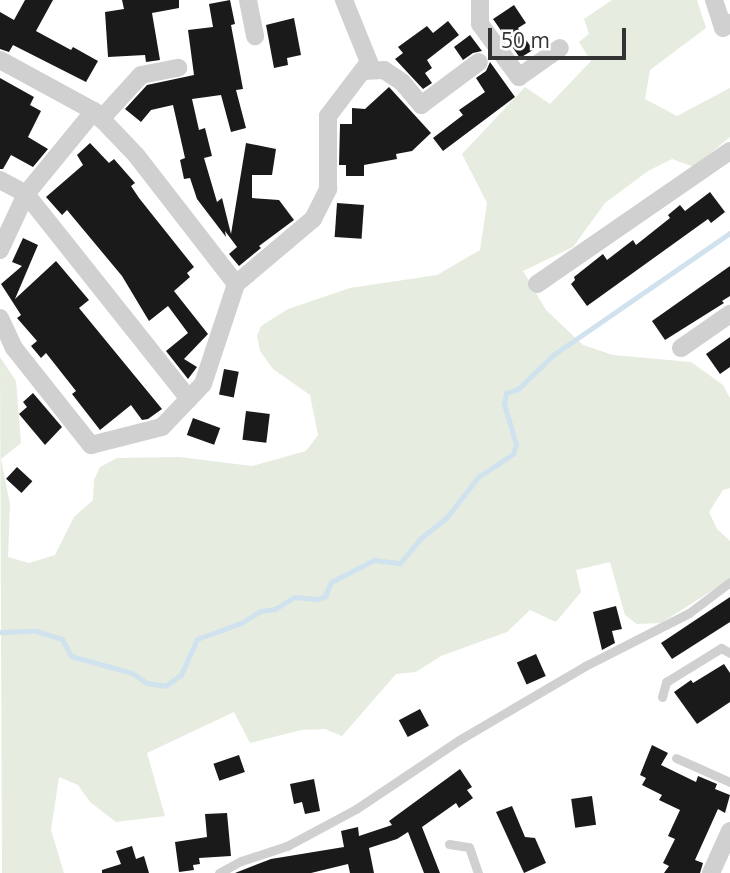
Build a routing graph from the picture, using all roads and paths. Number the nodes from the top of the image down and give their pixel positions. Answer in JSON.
{"nodes":[{"id":1,"x":248,"y":0,"type":"edge"},
{"id":2,"x":344,"y":0,"type":"edge"},
{"id":3,"x":480,"y":0,"type":"edge"},
{"id":4,"x":714,"y":0,"type":"edge"},
{"id":5,"x":730,"y":23,"type":"edge"},
{"id":6,"x":255,"y":36,"type":"dead end"},
{"id":7,"x":560,"y":48,"type":"dead end"},
{"id":8,"x":0,"y":60,"type":"edge"},
{"id":9,"x":479,"y":62,"type":"dead end"},
{"id":10,"x":178,"y":68,"type":"dead end"},
{"id":11,"x":364,"y":71,"type":"junction"},
{"id":12,"x":97,"y":115,"type":"junction"},
{"id":13,"x":730,"y":151,"type":"edge"},
{"id":14,"x":0,"y":180,"type":"edge"},
{"id":15,"x":26,"y":194,"type":"junction"},
{"id":16,"x":0,"y":250,"type":"edge"},
{"id":17,"x":236,"y":284,"type":"junction"},
{"id":18,"x":537,"y":284,"type":"dead end"},
{"id":19,"x":730,"y":314,"type":"edge"},
{"id":20,"x":0,"y":318,"type":"edge"},
{"id":21,"x":681,"y":348,"type":"dead end"},
{"id":22,"x":190,"y":399,"type":"junction"},
{"id":23,"x":730,"y":582,"type":"edge"},
{"id":24,"x":730,"y":653,"type":"edge"},
{"id":25,"x":662,"y":697,"type":"dead end"},
{"id":26,"x":676,"y":758,"type":"dead end"},
{"id":27,"x":730,"y":782,"type":"edge"},
{"id":28,"x":730,"y":831,"type":"edge"},
{"id":29,"x":449,"y":844,"type":"dead end"},
{"id":30,"x":219,"y":873,"type":"edge"},
{"id":31,"x":478,"y":873,"type":"edge"},
{"id":32,"x":711,"y":873,"type":"edge"}],
"edges":[{"from":1,"to":6,"type":"street"},
{"from":2,"to":11,"type":"street"},
{"from":3,"to":7,"type":"street"},
{"from":4,"to":5,"type":"street"},
{"from":8,"to":12,"type":"street"},
{"from":9,"to":11,"type":"street"},
{"from":10,"to":12,"type":"street"},
{"from":11,"to":17,"type":"street"},
{"from":12,"to":15,"type":"street"},
{"from":12,"to":17,"type":"street"},
{"from":13,"to":18,"type":"street"},
{"from":14,"to":15,"type":"street"},
{"from":15,"to":16,"type":"street"},
{"from":15,"to":22,"type":"street"},
{"from":17,"to":22,"type":"street"},
{"from":19,"to":21,"type":"street"},
{"from":20,"to":22,"type":"street"},
{"from":23,"to":30,"type":"lane"},
{"from":24,"to":25,"type":"lane"},
{"from":26,"to":27,"type":"lane"},
{"from":28,"to":32,"type":"street"},
{"from":29,"to":31,"type":"lane"}]}
